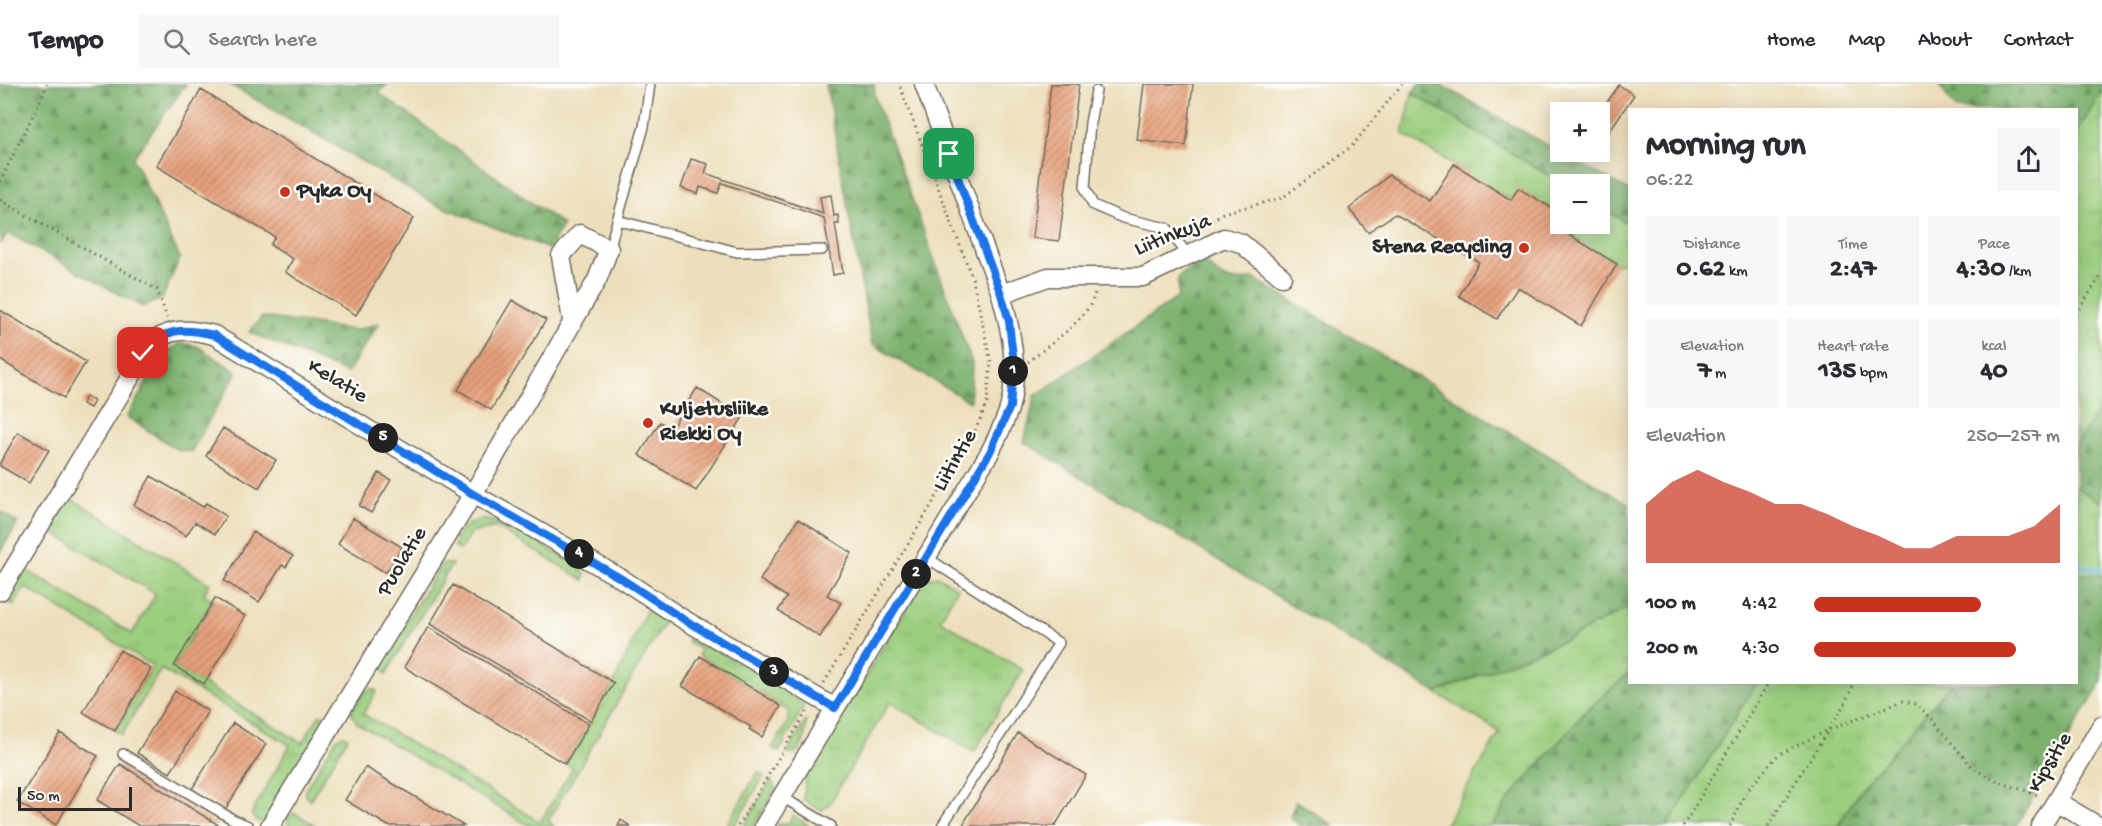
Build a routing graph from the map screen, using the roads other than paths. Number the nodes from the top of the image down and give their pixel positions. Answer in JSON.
{"nodes":[{"id":1,"x":650,"y":84,"type":"edge"},
{"id":2,"x":924,"y":84,"type":"edge"},
{"id":3,"x":1096,"y":91,"type":"dead end"},
{"id":4,"x":617,"y":220,"type":"junction"},
{"id":5,"x":609,"y":249,"type":"junction"},
{"id":6,"x":822,"y":250,"type":"dead end"},
{"id":7,"x":1188,"y":255,"type":"junction"},
{"id":8,"x":1282,"y":277,"type":"dead end"},
{"id":9,"x":1001,"y":294,"type":"junction"},
{"id":10,"x":572,"y":320,"type":"junction"},
{"id":11,"x":473,"y":494,"type":"junction"},
{"id":12,"x":926,"y":557,"type":"junction"},
{"id":13,"x":0,"y":591,"type":"edge"},
{"id":14,"x":835,"y":708,"type":"junction"},
{"id":15,"x":2102,"y":725,"type":"edge"},
{"id":16,"x":123,"y":754,"type":"dead end"},
{"id":17,"x":782,"y":797,"type":"junction"},
{"id":18,"x":2056,"y":801,"type":"junction"},
{"id":19,"x":248,"y":826,"type":"edge"},
{"id":20,"x":270,"y":826,"type":"edge"},
{"id":21,"x":764,"y":826,"type":"edge"},
{"id":22,"x":831,"y":826,"type":"edge"},
{"id":23,"x":942,"y":826,"type":"edge"},
{"id":24,"x":2041,"y":826,"type":"edge"},
{"id":25,"x":2098,"y":826,"type":"edge"}],
"edges":[{"from":1,"to":4,"type":"lane"},
{"from":2,"to":9,"type":"street","name":"Liitintie"},
{"from":3,"to":7,"type":"lane"},
{"from":4,"to":5,"type":"lane"},
{"from":4,"to":6,"type":"lane"},
{"from":5,"to":10,"type":"street","name":"Puolatie"},
{"from":5,"to":10,"type":"street"},
{"from":7,"to":8,"type":"street","name":"Liitinkuja"},
{"from":7,"to":9,"type":"street","name":"Liitinkuja"},
{"from":9,"to":12,"type":"street","name":"Liitintie"},
{"from":10,"to":11,"type":"street","name":"Puolatie"},
{"from":11,"to":13,"type":"street","name":"Kelatie"},
{"from":11,"to":14,"type":"street","name":"Kelatie"},
{"from":11,"to":20,"type":"street","name":"Puolatie"},
{"from":12,"to":14,"type":"street","name":"Liitintie"},
{"from":12,"to":23,"type":"lane"},
{"from":14,"to":17,"type":"street","name":"Liitintie"},
{"from":15,"to":18,"type":"street","name":"Kipsitie"},
{"from":16,"to":19,"type":"lane"},
{"from":17,"to":21,"type":"street","name":"Liitintie"},
{"from":17,"to":22,"type":"lane"},
{"from":18,"to":24,"type":"street","name":"Kipsitie"},
{"from":18,"to":25,"type":"street"}]}
